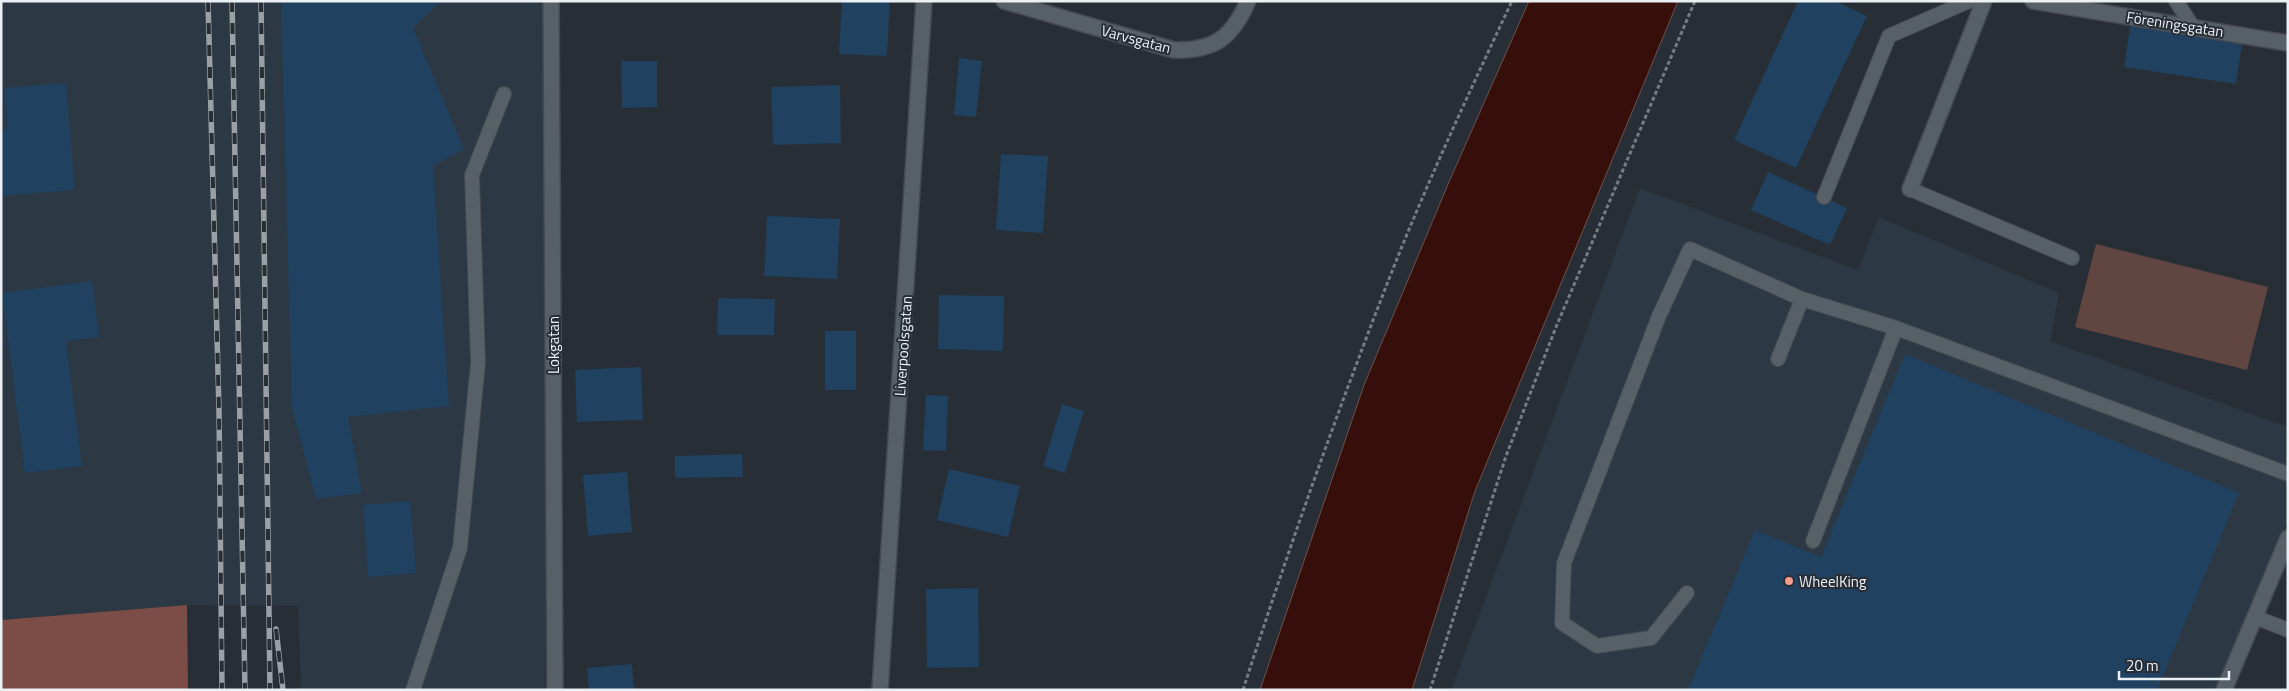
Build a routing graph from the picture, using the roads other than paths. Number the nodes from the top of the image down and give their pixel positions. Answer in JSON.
{"nodes":[{"id":1,"x":551,"y":1,"type":"edge"},
{"id":2,"x":924,"y":1,"type":"edge"},
{"id":3,"x":1004,"y":1,"type":"edge"},
{"id":4,"x":1248,"y":1,"type":"edge"},
{"id":5,"x":1969,"y":1,"type":"edge"},
{"id":6,"x":1984,"y":1,"type":"edge"},
{"id":7,"x":2033,"y":1,"type":"edge"},
{"id":8,"x":2176,"y":1,"type":"edge"},
{"id":9,"x":2192,"y":27,"type":"junction"},
{"id":10,"x":2288,"y":43,"type":"edge"},
{"id":11,"x":504,"y":94,"type":"dead end"},
{"id":12,"x":1910,"y":189,"type":"joint"},
{"id":13,"x":1824,"y":197,"type":"dead end"},
{"id":14,"x":2072,"y":258,"type":"dead end"},
{"id":15,"x":1802,"y":299,"type":"junction"},
{"id":16,"x":1896,"y":328,"type":"junction"},
{"id":17,"x":1778,"y":359,"type":"dead end"},
{"id":18,"x":2288,"y":474,"type":"edge"},
{"id":19,"x":2288,"y":538,"type":"edge"},
{"id":20,"x":1813,"y":541,"type":"dead end"},
{"id":21,"x":1687,"y":593,"type":"dead end"},
{"id":22,"x":2255,"y":617,"type":"junction"},
{"id":23,"x":2288,"y":630,"type":"edge"},
{"id":24,"x":413,"y":690,"type":"edge"},
{"id":25,"x":555,"y":690,"type":"edge"},
{"id":26,"x":880,"y":690,"type":"edge"},
{"id":27,"x":2224,"y":690,"type":"edge"}],
"edges":[{"from":1,"to":25,"type":"street","name":"Lokgatan"},
{"from":2,"to":26,"type":"street","name":"Liverpoolsgatan"},
{"from":3,"to":4,"type":"street","name":"Varvsgatan"},
{"from":5,"to":13,"type":"lane"},
{"from":6,"to":12,"type":"street"},
{"from":7,"to":9,"type":"street","name":"Föreningsgatan"},
{"from":8,"to":9,"type":"lane"},
{"from":9,"to":10,"type":"street","name":"Föreningsgatan"},
{"from":11,"to":24,"type":"lane"},
{"from":12,"to":14,"type":"lane"},
{"from":15,"to":16,"type":"lane"},
{"from":15,"to":17,"type":"lane"},
{"from":15,"to":21,"type":"lane"},
{"from":16,"to":18,"type":"lane"},
{"from":16,"to":20,"type":"lane"},
{"from":19,"to":22,"type":"street"},
{"from":22,"to":23,"type":"lane"},
{"from":22,"to":27,"type":"street"}]}
